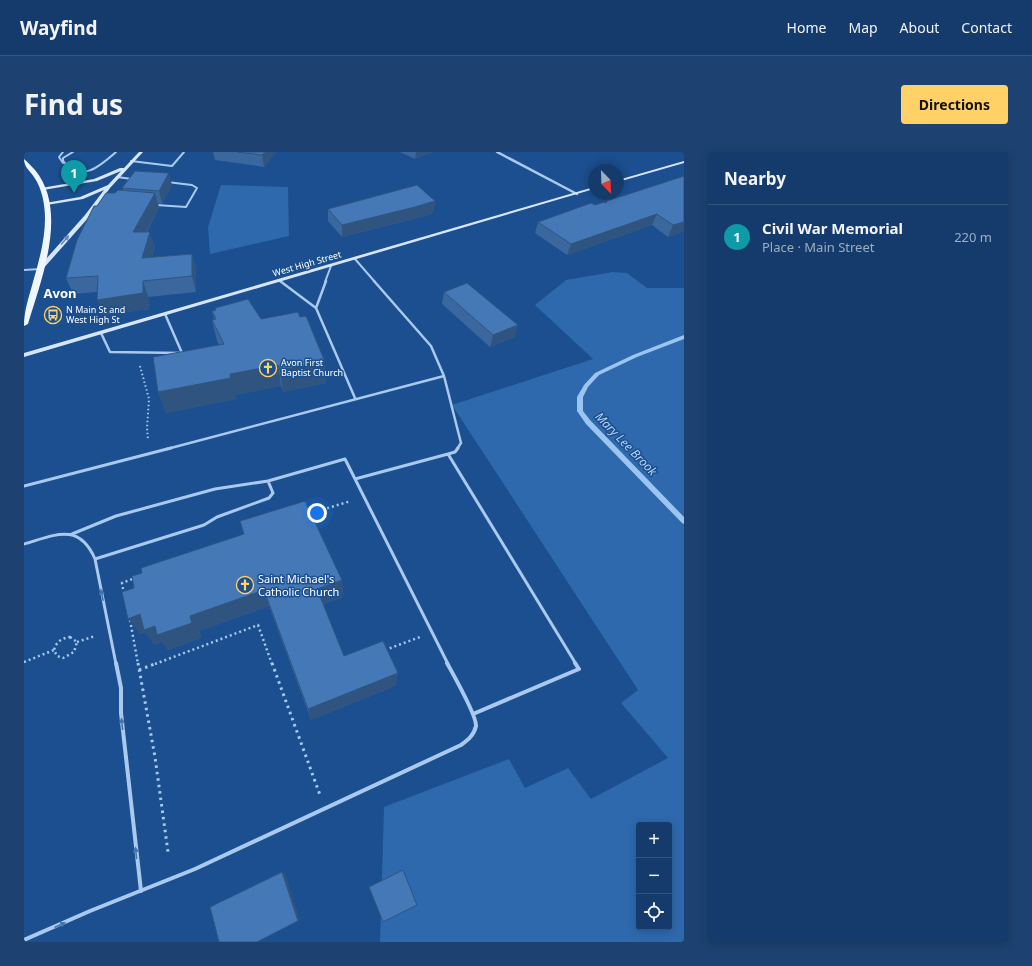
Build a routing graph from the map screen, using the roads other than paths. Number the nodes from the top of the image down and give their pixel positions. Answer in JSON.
{"nodes":[{"id":1,"x":63,"y":152,"type":"edge"},
{"id":2,"x":74,"y":152,"type":"edge"},
{"id":3,"x":116,"y":152,"type":"edge"},
{"id":4,"x":141,"y":152,"type":"edge"},
{"id":5,"x":184,"y":152,"type":"edge"},
{"id":6,"x":497,"y":152,"type":"edge"},
{"id":7,"x":24,"y":161,"type":"edge"},
{"id":8,"x":132,"y":161,"type":"junction"},
{"id":9,"x":684,"y":162,"type":"edge"},
{"id":10,"x":65,"y":164,"type":"junction"},
{"id":11,"x":126,"y":167,"type":"junction"},
{"id":12,"x":117,"y":177,"type":"junction"},
{"id":13,"x":138,"y":179,"type":"edge"},
{"id":14,"x":624,"y":179,"type":"edge"},
{"id":15,"x":161,"y":181,"type":"edge"},
{"id":16,"x":110,"y":186,"type":"junction"},
{"id":17,"x":43,"y":189,"type":"junction"},
{"id":18,"x":588,"y":190,"type":"edge"},
{"id":19,"x":577,"y":194,"type":"junction"},
{"id":20,"x":99,"y":200,"type":"junction"},
{"id":21,"x":105,"y":201,"type":"edge"},
{"id":22,"x":47,"y":204,"type":"junction"},
{"id":23,"x":151,"y":205,"type":"edge"},
{"id":24,"x":355,"y":259,"type":"junction"},
{"id":25,"x":331,"y":266,"type":"junction"},
{"id":26,"x":40,"y":269,"type":"junction"},
{"id":27,"x":24,"y":270,"type":"edge"},
{"id":28,"x":280,"y":281,"type":"junction"},
{"id":29,"x":316,"y":308,"type":"junction"},
{"id":30,"x":166,"y":314,"type":"junction"},
{"id":31,"x":24,"y":324,"type":"edge"},
{"id":32,"x":102,"y":333,"type":"junction"},
{"id":33,"x":24,"y":355,"type":"edge"},
{"id":34,"x":444,"y":376,"type":"junction"},
{"id":35,"x":355,"y":398,"type":"junction"},
{"id":36,"x":448,"y":454,"type":"junction"},
{"id":37,"x":355,"y":479,"type":"junction"},
{"id":38,"x":268,"y":482,"type":"junction"},
{"id":39,"x":24,"y":486,"type":"edge"},
{"id":40,"x":72,"y":534,"type":"junction"},
{"id":41,"x":24,"y":544,"type":"edge"},
{"id":42,"x":96,"y":559,"type":"junction"},
{"id":43,"x":473,"y":714,"type":"junction"},
{"id":44,"x":141,"y":892,"type":"junction"},
{"id":45,"x":24,"y":940,"type":"edge"}],
"edges":[{"from":1,"to":10,"type":"lane"},
{"from":2,"to":10,"type":"lane"},
{"from":3,"to":10,"type":"lane"},
{"from":4,"to":8,"type":"main road"},
{"from":5,"to":8,"type":"lane"},
{"from":6,"to":19,"type":"street"},
{"from":7,"to":17,"type":"main road"},
{"from":8,"to":11,"type":"main road"},
{"from":9,"to":14,"type":"main road"},
{"from":11,"to":12,"type":"main road"},
{"from":11,"to":17,"type":"main road"},
{"from":12,"to":13,"type":"lane"},
{"from":12,"to":16,"type":"main road"},
{"from":15,"to":23,"type":"lane"},
{"from":16,"to":20,"type":"main road"},
{"from":16,"to":22,"type":"main road"},
{"from":17,"to":22,"type":"main road"},
{"from":18,"to":19,"type":"main road","name":"West High Street"},
{"from":19,"to":24,"type":"main road","name":"West High Street"},
{"from":20,"to":21,"type":"lane"},
{"from":26,"to":20,"type":"main road","one_way":true},
{"from":22,"to":26,"type":"main road"},
{"from":24,"to":25,"type":"main road","name":"West High Street"},
{"from":24,"to":34,"type":"lane"},
{"from":25,"to":28,"type":"main road","name":"West High Street"},
{"from":25,"to":29,"type":"lane"},
{"from":26,"to":27,"type":"lane"},
{"from":26,"to":31,"type":"main road"},
{"from":28,"to":29,"type":"lane"},
{"from":28,"to":30,"type":"main road","name":"West High Street"},
{"from":29,"to":35,"type":"lane"},
{"from":30,"to":32,"type":"main road","name":"West High Street"},
{"from":30,"to":32,"type":"lane"},
{"from":32,"to":33,"type":"main road","name":"West High Street"},
{"from":34,"to":35,"type":"lane"},
{"from":34,"to":36,"type":"lane"},
{"from":35,"to":39,"type":"lane"},
{"from":36,"to":37,"type":"lane"},
{"from":36,"to":43,"type":"lane"},
{"from":37,"to":38,"type":"lane"},
{"from":37,"to":43,"type":"lane"},
{"from":38,"to":40,"type":"lane"},
{"from":38,"to":42,"type":"lane"},
{"from":40,"to":41,"type":"lane"},
{"from":40,"to":42,"type":"lane"},
{"from":44,"to":42,"type":"lane","one_way":true},
{"from":43,"to":44,"type":"lane"},
{"from":45,"to":44,"type":"lane","one_way":true}]}
